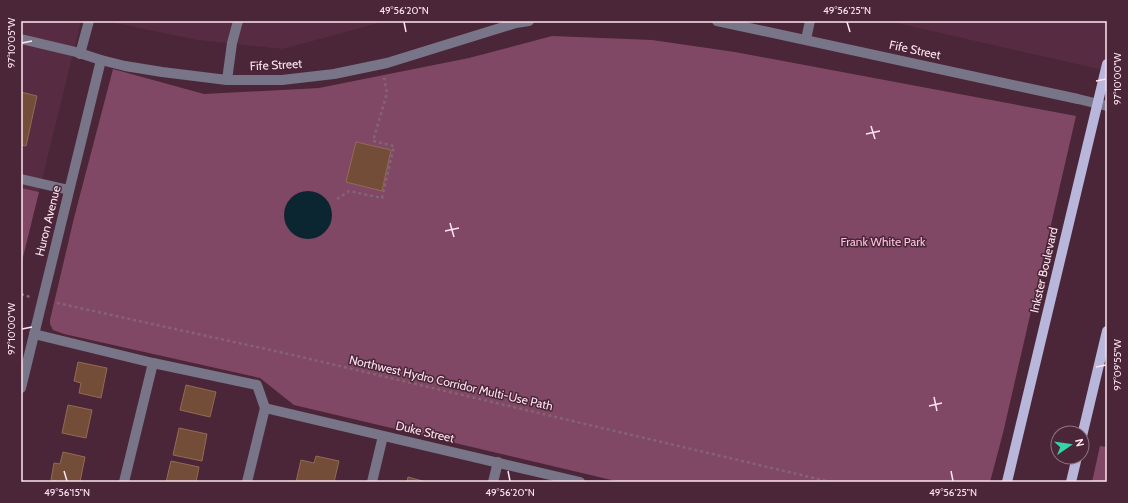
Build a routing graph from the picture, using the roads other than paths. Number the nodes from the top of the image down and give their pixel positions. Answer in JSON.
{"nodes":[{"id":1,"x":89,"y":21,"type":"edge"},
{"id":2,"x":238,"y":21,"type":"edge"},
{"id":3,"x":529,"y":21,"type":"edge"},
{"id":4,"x":717,"y":21,"type":"edge"},
{"id":5,"x":810,"y":21,"type":"edge"},
{"id":6,"x":516,"y":22,"type":"edge"},
{"id":7,"x":806,"y":39,"type":"junction"},
{"id":8,"x":21,"y":40,"type":"edge"},
{"id":9,"x":80,"y":54,"type":"junction"},
{"id":10,"x":101,"y":60,"type":"junction"},
{"id":11,"x":1107,"y":64,"type":"edge"},
{"id":12,"x":227,"y":80,"type":"junction"},
{"id":13,"x":1102,"y":105,"type":"edge"},
{"id":14,"x":21,"y":179,"type":"edge"},
{"id":15,"x":69,"y":190,"type":"junction"},
{"id":16,"x":1107,"y":331,"type":"edge"},
{"id":17,"x":34,"y":334,"type":"junction"},
{"id":18,"x":153,"y":363,"type":"junction"},
{"id":19,"x":21,"y":388,"type":"edge"},
{"id":20,"x":264,"y":408,"type":"junction"},
{"id":21,"x":1085,"y":425,"type":"edge"},
{"id":22,"x":383,"y":436,"type":"junction"},
{"id":23,"x":498,"y":462,"type":"junction"},
{"id":24,"x":1075,"y":465,"type":"edge"},
{"id":25,"x":124,"y":482,"type":"edge"},
{"id":26,"x":247,"y":482,"type":"edge"},
{"id":27,"x":372,"y":482,"type":"edge"},
{"id":28,"x":493,"y":482,"type":"edge"},
{"id":29,"x":580,"y":482,"type":"edge"},
{"id":30,"x":1007,"y":482,"type":"edge"},
{"id":31,"x":1071,"y":482,"type":"edge"}],
"edges":[{"from":1,"to":9,"type":"street"},
{"from":2,"to":12,"type":"street"},
{"from":3,"to":6,"type":"street","name":"Fife Street"},
{"from":4,"to":7,"type":"street","name":"Fife Street"},
{"from":5,"to":7,"type":"street"},
{"from":6,"to":12,"type":"street","name":"Fife Street"},
{"from":7,"to":13,"type":"street","name":"Fife Street"},
{"from":8,"to":9,"type":"street","name":"Fife Street"},
{"from":9,"to":10,"type":"street","name":"Fife Street"},
{"from":10,"to":12,"type":"street","name":"Fife Street"},
{"from":10,"to":15,"type":"street","name":"Huron Avenue"},
{"from":11,"to":13,"type":"main road","name":"Inkster Boulevard"},
{"from":13,"to":30,"type":"main road","name":"Inkster Boulevard"},
{"from":14,"to":15,"type":"street"},
{"from":15,"to":17,"type":"street","name":"Huron Avenue"},
{"from":16,"to":21,"type":"main road"},
{"from":17,"to":18,"type":"street"},
{"from":17,"to":19,"type":"street","name":"Huron Avenue"},
{"from":18,"to":20,"type":"street"},
{"from":18,"to":25,"type":"street"},
{"from":20,"to":22,"type":"street","name":"Duke Street"},
{"from":20,"to":26,"type":"street"},
{"from":22,"to":23,"type":"street","name":"Duke Street"},
{"from":22,"to":27,"type":"street"},
{"from":23,"to":28,"type":"street"},
{"from":23,"to":29,"type":"street","name":"Duke Street"},
{"from":24,"to":31,"type":"main road"}]}
